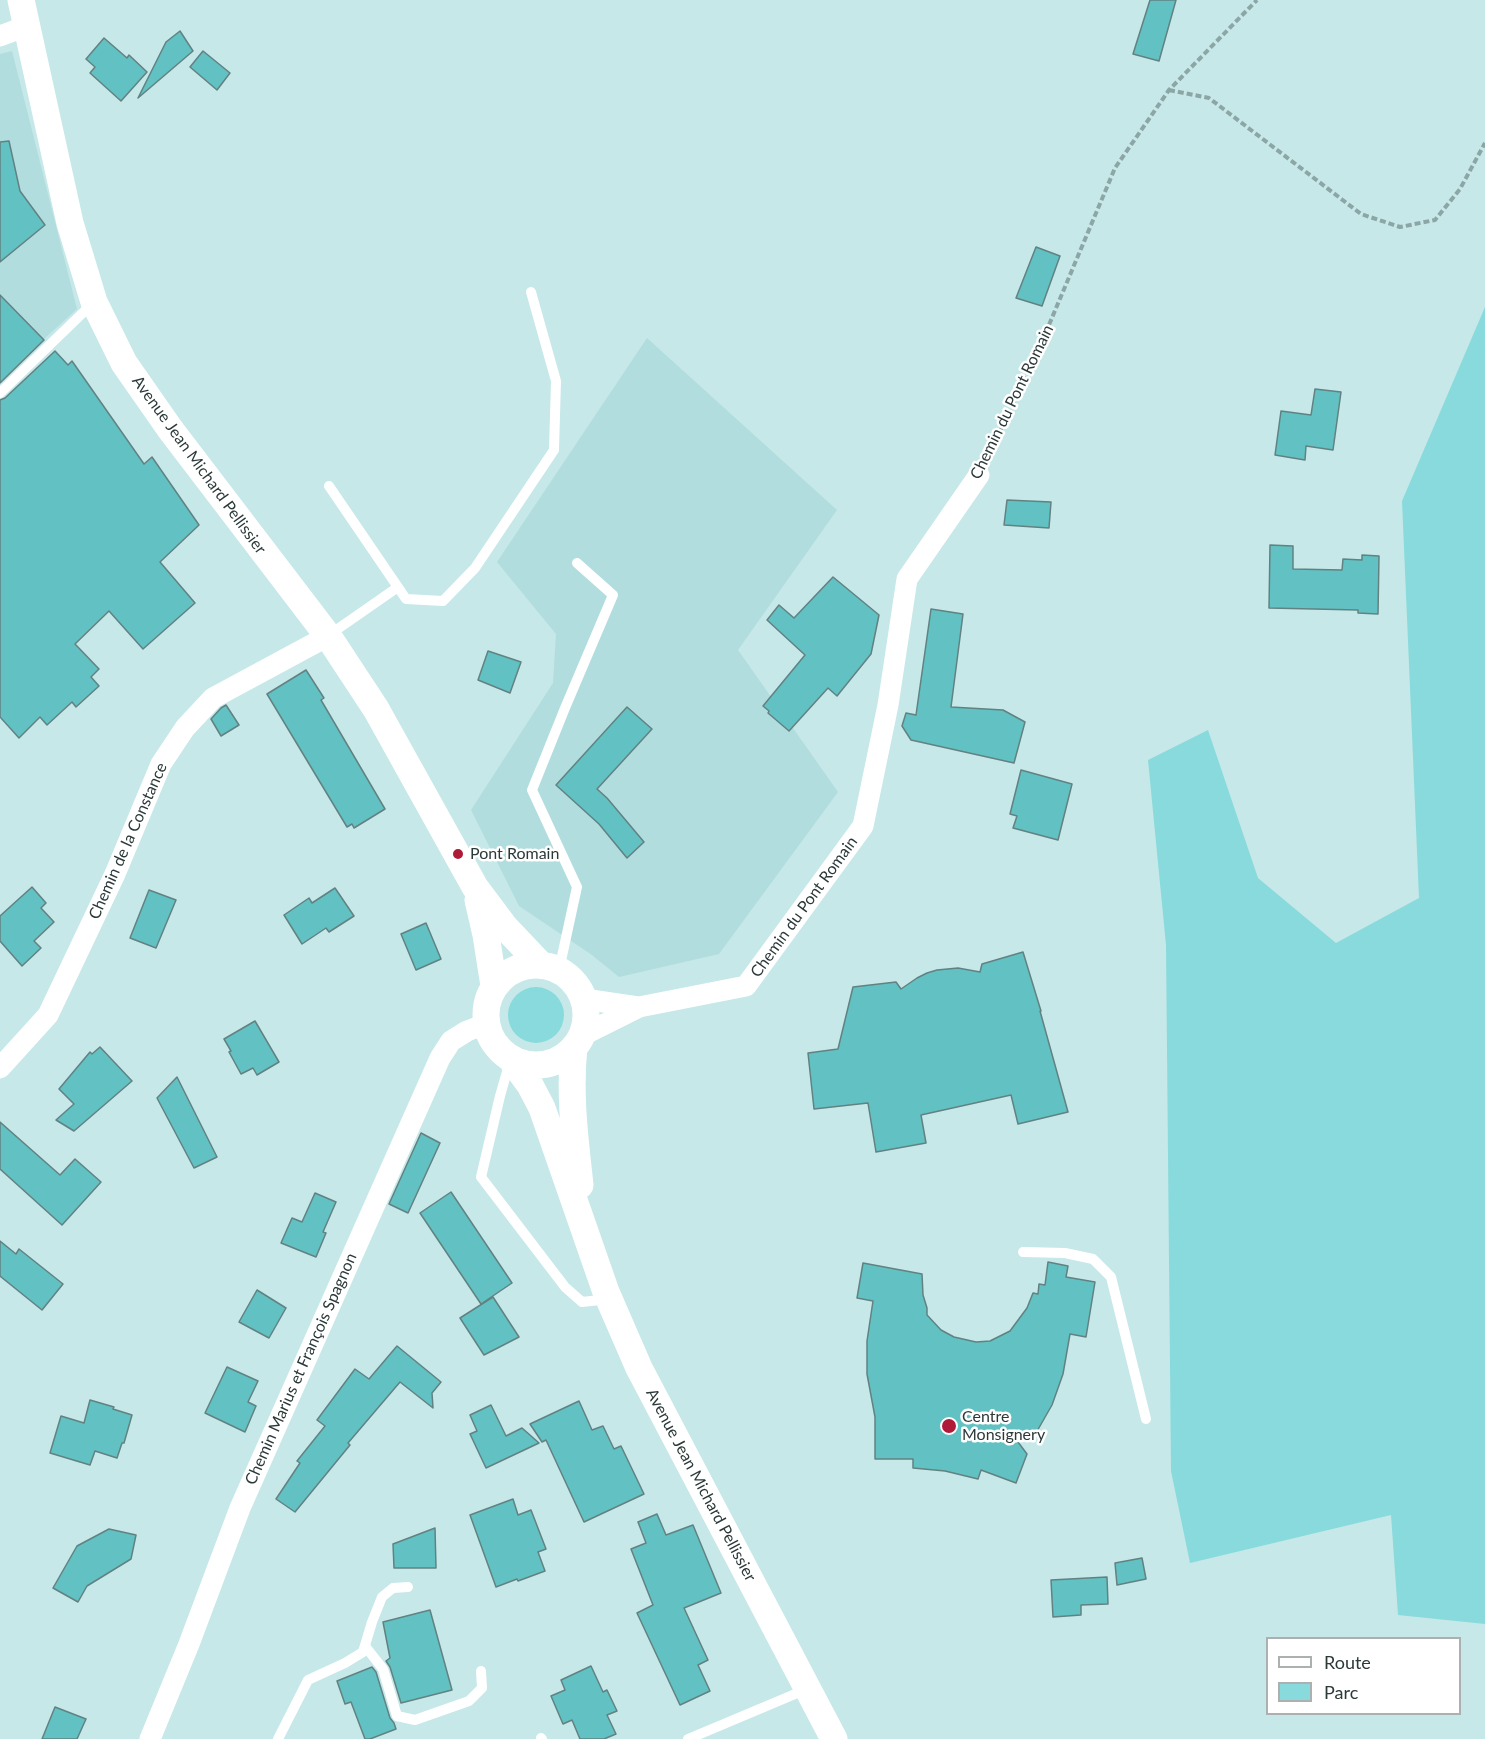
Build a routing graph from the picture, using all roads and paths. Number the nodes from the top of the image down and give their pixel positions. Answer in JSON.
{"nodes":[{"id":1,"x":1257,"y":0,"type":"edge"},
{"id":2,"x":24,"y":13,"type":"edge"},
{"id":3,"x":0,"y":24,"type":"edge"},
{"id":4,"x":0,"y":36,"type":"edge"},
{"id":5,"x":1169,"y":90,"type":"junction"},
{"id":6,"x":1485,"y":142,"type":"edge"},
{"id":7,"x":531,"y":292,"type":"dead end"},
{"id":8,"x":94,"y":302,"type":"junction"},
{"id":9,"x":0,"y":393,"type":"edge"},
{"id":10,"x":979,"y":475,"type":"joint"},
{"id":11,"x":329,"y":486,"type":"dead end"},
{"id":12,"x":577,"y":563,"type":"dead end"},
{"id":13,"x":398,"y":587,"type":"junction"},
{"id":14,"x":328,"y":636,"type":"junction"},
{"id":15,"x":475,"y":887,"type":"junction"},
{"id":16,"x":550,"y":967,"type":"junction"},
{"id":17,"x":494,"y":986,"type":"junction"},
{"id":18,"x":584,"y":999,"type":"junction"},
{"id":19,"x":639,"y":1007,"type":"junction"},
{"id":20,"x":486,"y":1024,"type":"junction"},
{"id":21,"x":578,"y":1042,"type":"junction"},
{"id":22,"x":511,"y":1059,"type":"junction"},
{"id":23,"x":0,"y":1068,"type":"edge"},
{"id":24,"x":584,"y":1225,"type":"junction"},
{"id":25,"x":1023,"y":1252,"type":"dead end"},
{"id":26,"x":610,"y":1299,"type":"junction"},
{"id":27,"x":1146,"y":1419,"type":"dead end"},
{"id":28,"x":408,"y":1587,"type":"dead end"},
{"id":29,"x":364,"y":1646,"type":"junction"},
{"id":30,"x":481,"y":1671,"type":"dead end"},
{"id":31,"x":808,"y":1688,"type":"junction"},
{"id":32,"x":150,"y":1739,"type":"edge"},
{"id":33,"x":278,"y":1739,"type":"edge"},
{"id":34,"x":688,"y":1739,"type":"edge"},
{"id":35,"x":834,"y":1739,"type":"edge"}],
"edges":[{"from":1,"to":5,"type":"path","name":"Chemin du Pont Romain"},
{"from":2,"to":3,"type":"lane"},
{"from":2,"to":4,"type":"street"},
{"from":2,"to":8,"type":"street","name":"Avenue Jean Michard Pellissier"},
{"from":5,"to":6,"type":"path"},
{"from":5,"to":10,"type":"path","name":"Chemin du Pont Romain"},
{"from":7,"to":13,"type":"lane"},
{"from":8,"to":9,"type":"lane"},
{"from":8,"to":14,"type":"street","name":"Avenue Jean Michard Pellissier"},
{"from":10,"to":19,"type":"street","name":"Chemin du Pont Romain"},
{"from":11,"to":13,"type":"lane"},
{"from":12,"to":16,"type":"lane"},
{"from":13,"to":14,"type":"lane"},
{"from":14,"to":15,"type":"street","name":"Avenue Jean Michard Pellissier"},
{"from":14,"to":23,"type":"street","name":"Chemin de la Constance"},
{"from":15,"to":16,"type":"street","name":"Avenue Jean Michard Pellissier"},
{"from":15,"to":17,"type":"street","name":"Avenue Jean Michard Pellissier"},
{"from":16,"to":17,"type":"street"},
{"from":16,"to":18,"type":"street"},
{"from":17,"to":20,"type":"street"},
{"from":18,"to":19,"type":"street","name":"Chemin du Pont Romain"},
{"from":18,"to":21,"type":"street"},
{"from":19,"to":21,"type":"street","name":"Chemin du Pont Romain"},
{"from":20,"to":22,"type":"street"},
{"from":20,"to":32,"type":"street","name":"Chemin Marius et François Spagnon"},
{"from":21,"to":22,"type":"street"},
{"from":21,"to":24,"type":"street","name":"Avenue Jean Michard Pellissier"},
{"from":22,"to":24,"type":"street","name":"Avenue Jean Michard Pellissier"},
{"from":22,"to":26,"type":"lane"},
{"from":24,"to":26,"type":"street","name":"Avenue Jean Michard Pellissier"},
{"from":25,"to":27,"type":"lane"},
{"from":26,"to":31,"type":"street","name":"Avenue Jean Michard Pellissier"},
{"from":28,"to":29,"type":"lane"},
{"from":29,"to":30,"type":"lane"},
{"from":29,"to":33,"type":"lane"},
{"from":31,"to":34,"type":"lane"},
{"from":31,"to":35,"type":"street","name":"Avenue Jean Michard Pellissier"}]}
